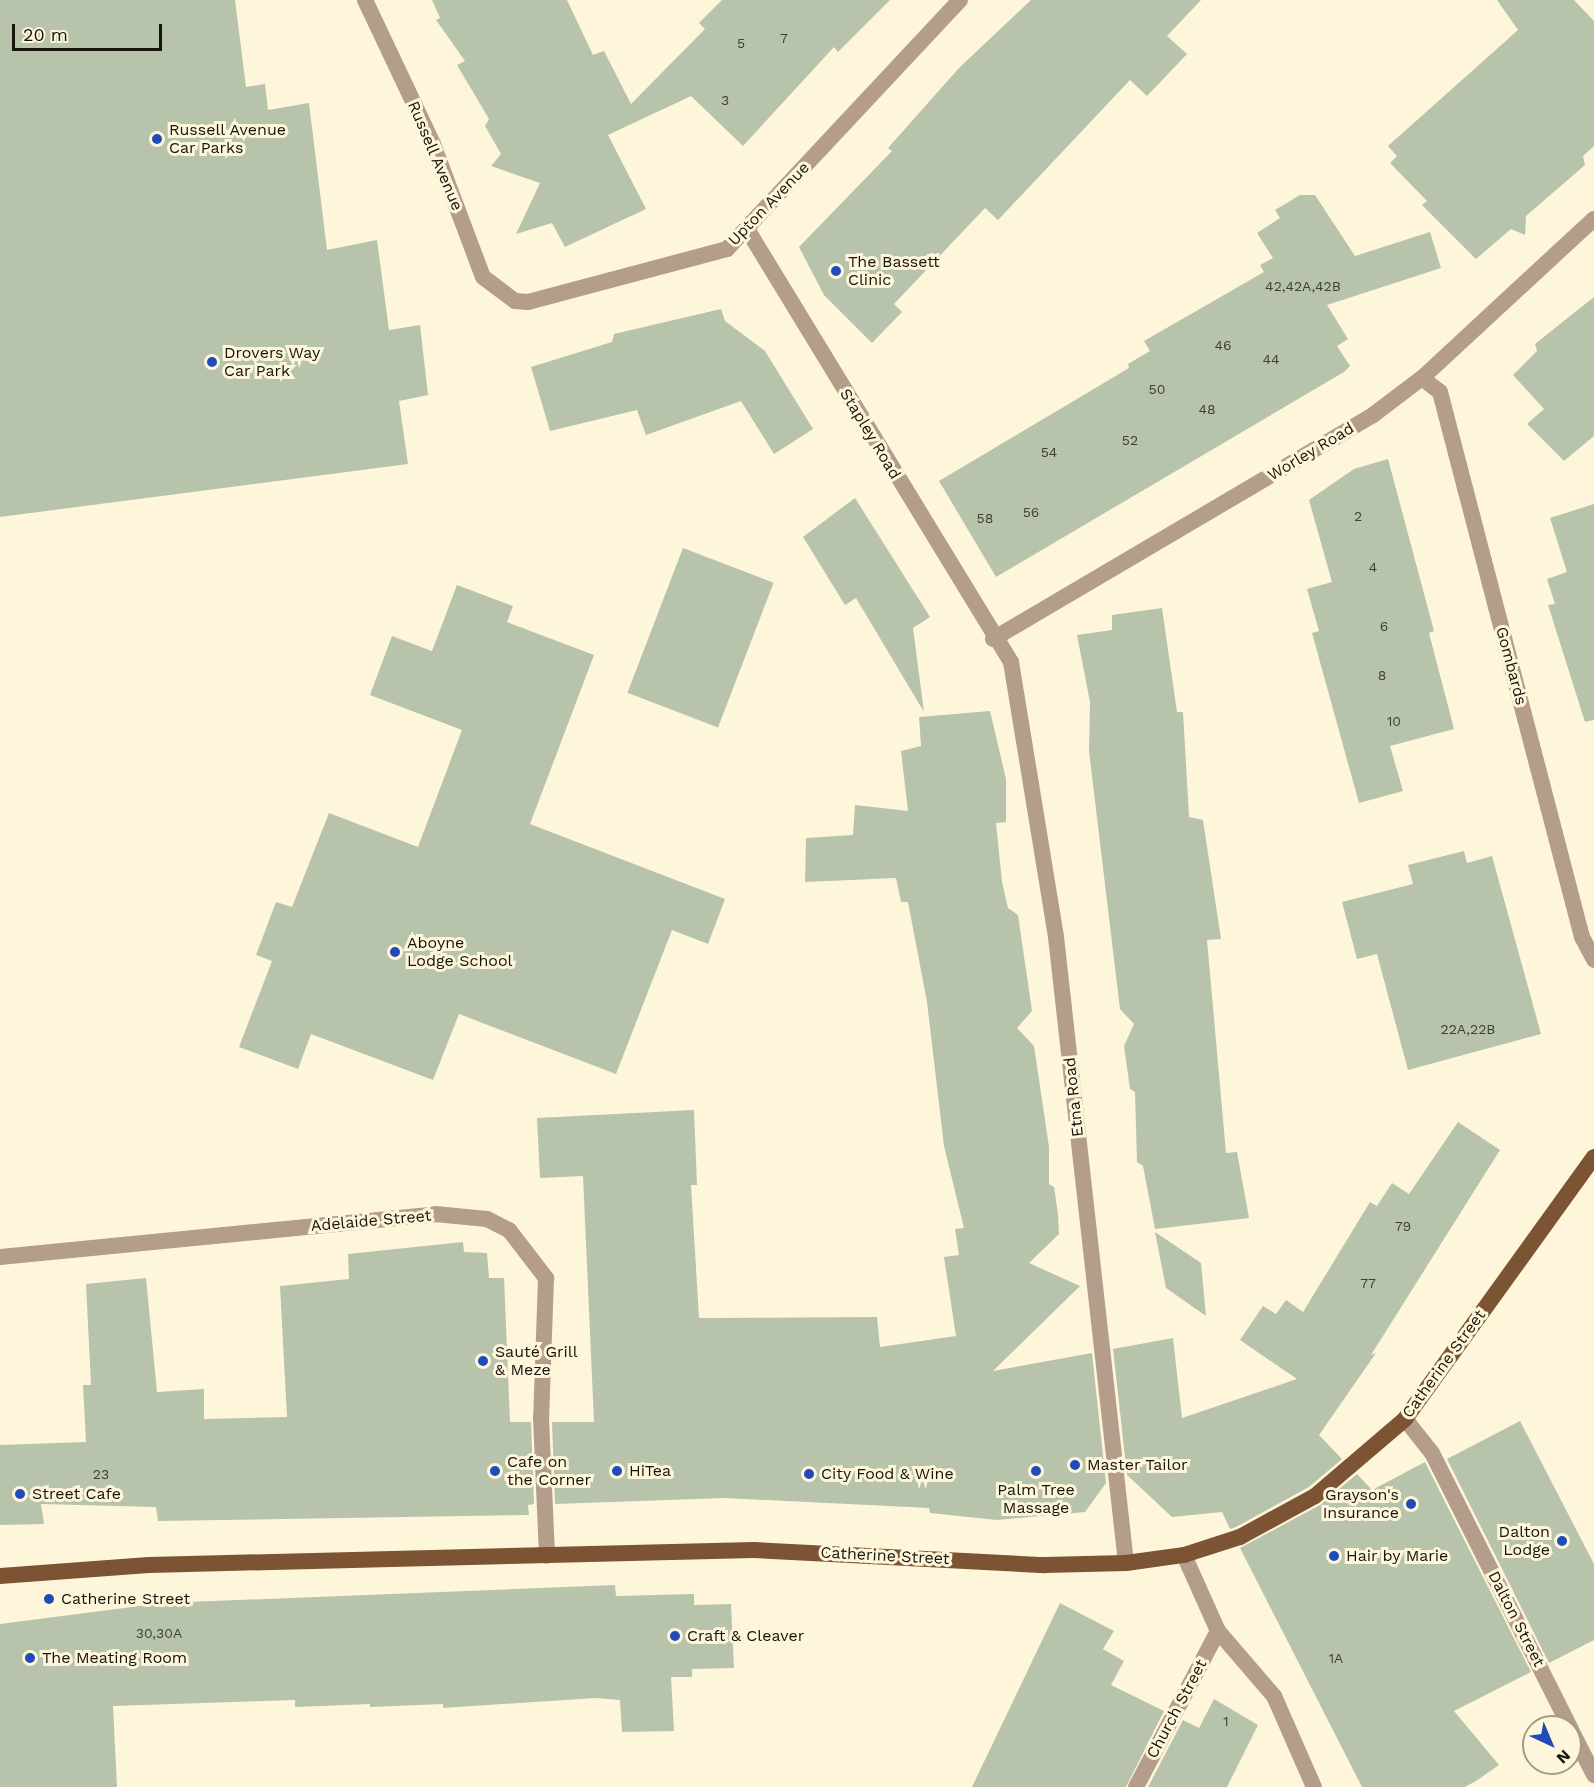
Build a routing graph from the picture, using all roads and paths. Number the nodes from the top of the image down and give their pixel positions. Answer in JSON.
{"nodes":[{"id":1,"x":365,"y":0,"type":"edge"},
{"id":2,"x":960,"y":0,"type":"edge"},
{"id":3,"x":1594,"y":219,"type":"edge"},
{"id":4,"x":747,"y":229,"type":"junction"},
{"id":5,"x":515,"y":301,"type":"joint"},
{"id":6,"x":1422,"y":378,"type":"junction"},
{"id":7,"x":993,"y":639,"type":"junction"},
{"id":8,"x":1594,"y":960,"type":"edge"},
{"id":9,"x":1594,"y":1157,"type":"edge"},
{"id":10,"x":0,"y":1257,"type":"edge"},
{"id":11,"x":1405,"y":1419,"type":"junction"},
{"id":12,"x":1184,"y":1555,"type":"junction"},
{"id":13,"x":547,"y":1556,"type":"junction"},
{"id":14,"x":1126,"y":1563,"type":"junction"},
{"id":15,"x":0,"y":1576,"type":"edge"},
{"id":16,"x":1218,"y":1631,"type":"junction"},
{"id":17,"x":1564,"y":1715,"type":"edge"},
{"id":18,"x":1582,"y":1751,"type":"edge"},
{"id":19,"x":1594,"y":1775,"type":"edge"},
{"id":20,"x":1136,"y":1787,"type":"edge"},
{"id":21,"x":1314,"y":1787,"type":"edge"}],
"edges":[{"from":1,"to":5,"type":"street","name":"Russell Avenue"},
{"from":2,"to":4,"type":"street","name":"Upton Avenue"},
{"from":3,"to":6,"type":"street","name":"Worley Road"},
{"from":4,"to":5,"type":"street","name":"Upton Avenue"},
{"from":4,"to":7,"type":"street","name":"Stapley Road"},
{"from":6,"to":7,"type":"street","name":"Worley Road"},
{"from":6,"to":8,"type":"street","name":"Gombards"},
{"from":7,"to":14,"type":"street","name":"Etna Road"},
{"from":9,"to":11,"type":"main road","name":"Catherine Street"},
{"from":10,"to":13,"type":"street","name":"Adelaide Street"},
{"from":11,"to":12,"type":"main road","name":"Catherine Street"},
{"from":11,"to":17,"type":"street","name":"Dalton Street"},
{"from":12,"to":14,"type":"main road","name":"Catherine Street"},
{"from":12,"to":16,"type":"street"},
{"from":13,"to":14,"type":"main road","name":"Catherine Street"},
{"from":13,"to":15,"type":"main road","name":"Catherine Street"},
{"from":16,"to":20,"type":"street","name":"Church Street"},
{"from":16,"to":21,"type":"street"},
{"from":18,"to":19,"type":"street","name":"Dalton Street"}]}
